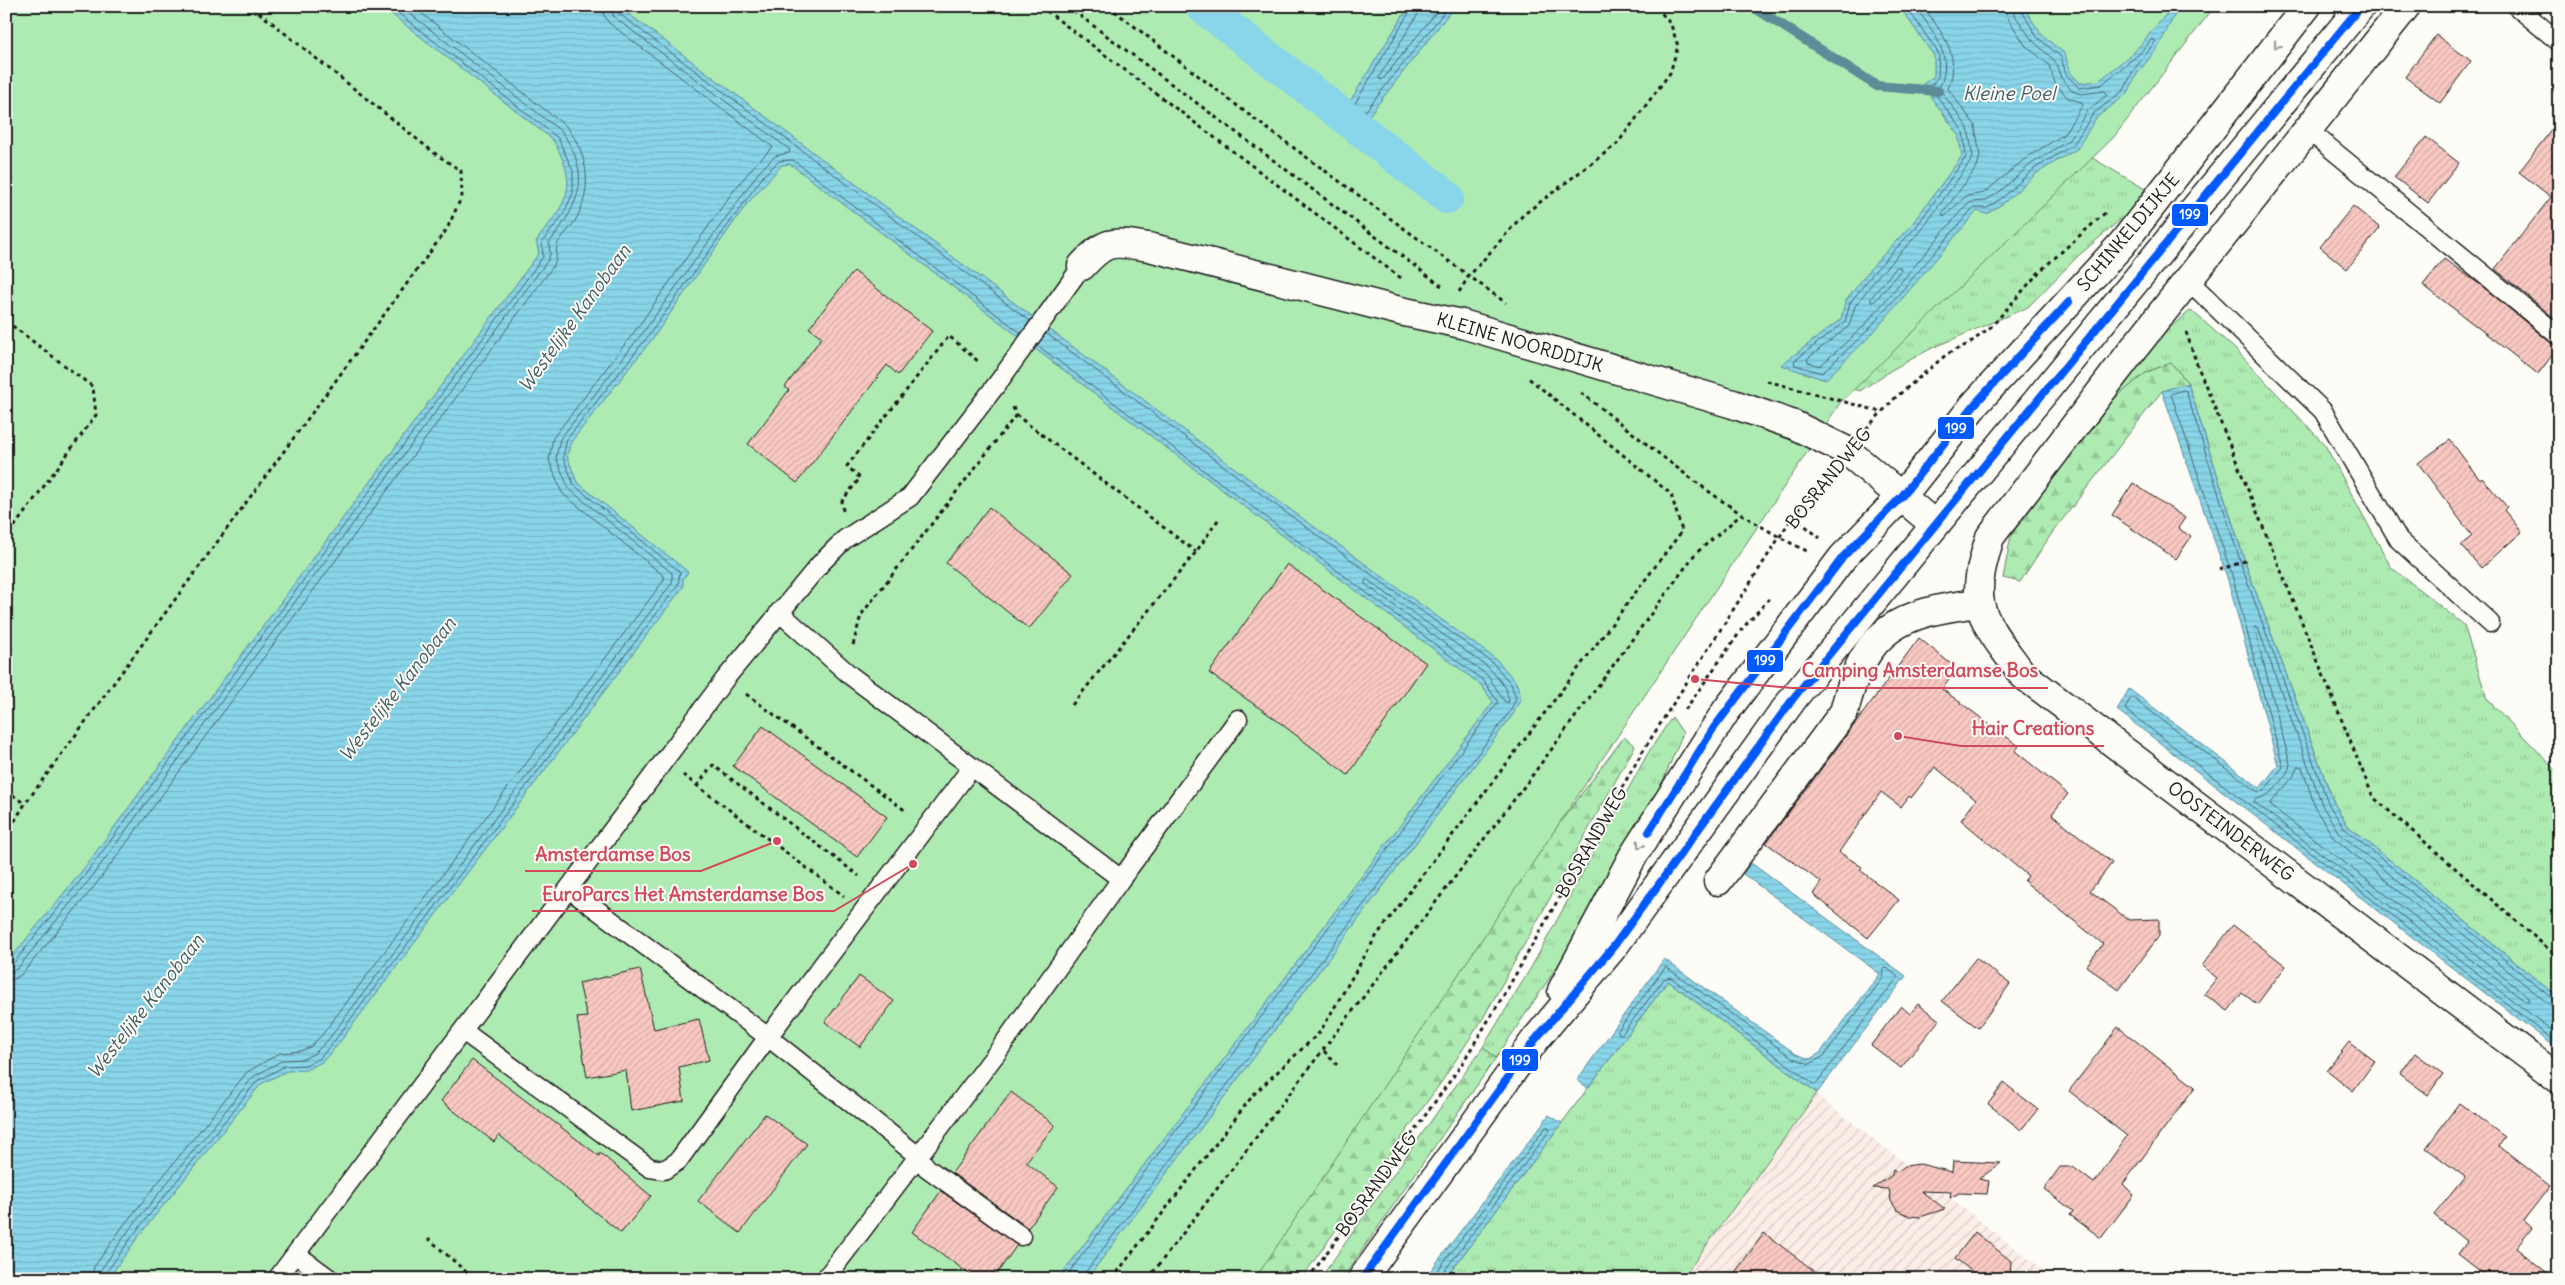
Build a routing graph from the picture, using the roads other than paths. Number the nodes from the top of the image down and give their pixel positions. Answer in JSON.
{"nodes":[{"id":1,"x":2307,"y":6,"type":"edge"},
{"id":2,"x":2361,"y":6,"type":"edge"},
{"id":3,"x":2406,"y":6,"type":"edge"},
{"id":4,"x":2516,"y":6,"type":"edge"},
{"id":5,"x":2559,"y":42,"type":"edge"},
{"id":6,"x":2308,"y":130,"type":"junction"},
{"id":7,"x":1082,"y":266,"type":"joint"},
{"id":8,"x":2181,"y":289,"type":"junction"},
{"id":9,"x":2559,"y":336,"type":"edge"},
{"id":10,"x":1902,"y":496,"type":"junction"},
{"id":11,"x":1934,"y":524,"type":"junction"},
{"id":12,"x":1980,"y":603,"type":"junction"},
{"id":13,"x":779,"y":612,"type":"junction"},
{"id":14,"x":2490,"y":623,"type":"dead end"},
{"id":15,"x":1238,"y":719,"type":"dead end"},
{"id":16,"x":972,"y":767,"type":"junction"},
{"id":17,"x":1121,"y":878,"type":"junction"},
{"id":18,"x":1718,"y":881,"type":"dead end"},
{"id":19,"x":569,"y":889,"type":"junction"},
{"id":20,"x":463,"y":1031,"type":"junction"},
{"id":21,"x":768,"y":1036,"type":"junction"},
{"id":22,"x":1535,"y":1040,"type":"junction"},
{"id":23,"x":2559,"y":1079,"type":"edge"},
{"id":24,"x":918,"y":1156,"type":"junction"},
{"id":25,"x":1021,"y":1236,"type":"dead end"},
{"id":26,"x":296,"y":1254,"type":"junction"},
{"id":27,"x":277,"y":1279,"type":"edge"},
{"id":28,"x":330,"y":1279,"type":"edge"},
{"id":29,"x":825,"y":1279,"type":"edge"},
{"id":30,"x":1362,"y":1279,"type":"edge"}],
"edges":[{"from":1,"to":10,"type":"main road","name":"SCHINKELDIJKJE","one_way":true},
{"from":2,"to":11,"type":"main road"},
{"from":3,"to":6,"type":"main road"},
{"from":4,"to":5,"type":"lane"},
{"from":6,"to":8,"type":"main road"},
{"from":6,"to":9,"type":"lane"},
{"from":7,"to":10,"type":"main road","name":"KLEINE NOORDDIJK"},
{"from":7,"to":13,"type":"lane"},
{"from":8,"to":12,"type":"main road","name":"OOSTEINDERWEG"},
{"from":8,"to":14,"type":"lane"},
{"from":10,"to":11,"type":"main road","name":"KLEINE NOORDDIJK"},
{"from":10,"to":22,"type":"main road","one_way":true},
{"from":11,"to":22,"type":"main road"},
{"from":12,"to":18,"type":"main road"},
{"from":12,"to":23,"type":"main road","name":"OOSTEINDERWEG"},
{"from":13,"to":16,"type":"lane"},
{"from":13,"to":19,"type":"lane"},
{"from":15,"to":17,"type":"lane"},
{"from":16,"to":17,"type":"lane"},
{"from":16,"to":21,"type":"lane"},
{"from":17,"to":24,"type":"lane"},
{"from":19,"to":20,"type":"lane"},
{"from":19,"to":21,"type":"lane"},
{"from":20,"to":21,"type":"lane"},
{"from":20,"to":26,"type":"lane"},
{"from":21,"to":24,"type":"lane"},
{"from":22,"to":30,"type":"main road"},
{"from":24,"to":25,"type":"lane"},
{"from":24,"to":29,"type":"lane"},
{"from":26,"to":27,"type":"lane"},
{"from":26,"to":28,"type":"lane"}]}
